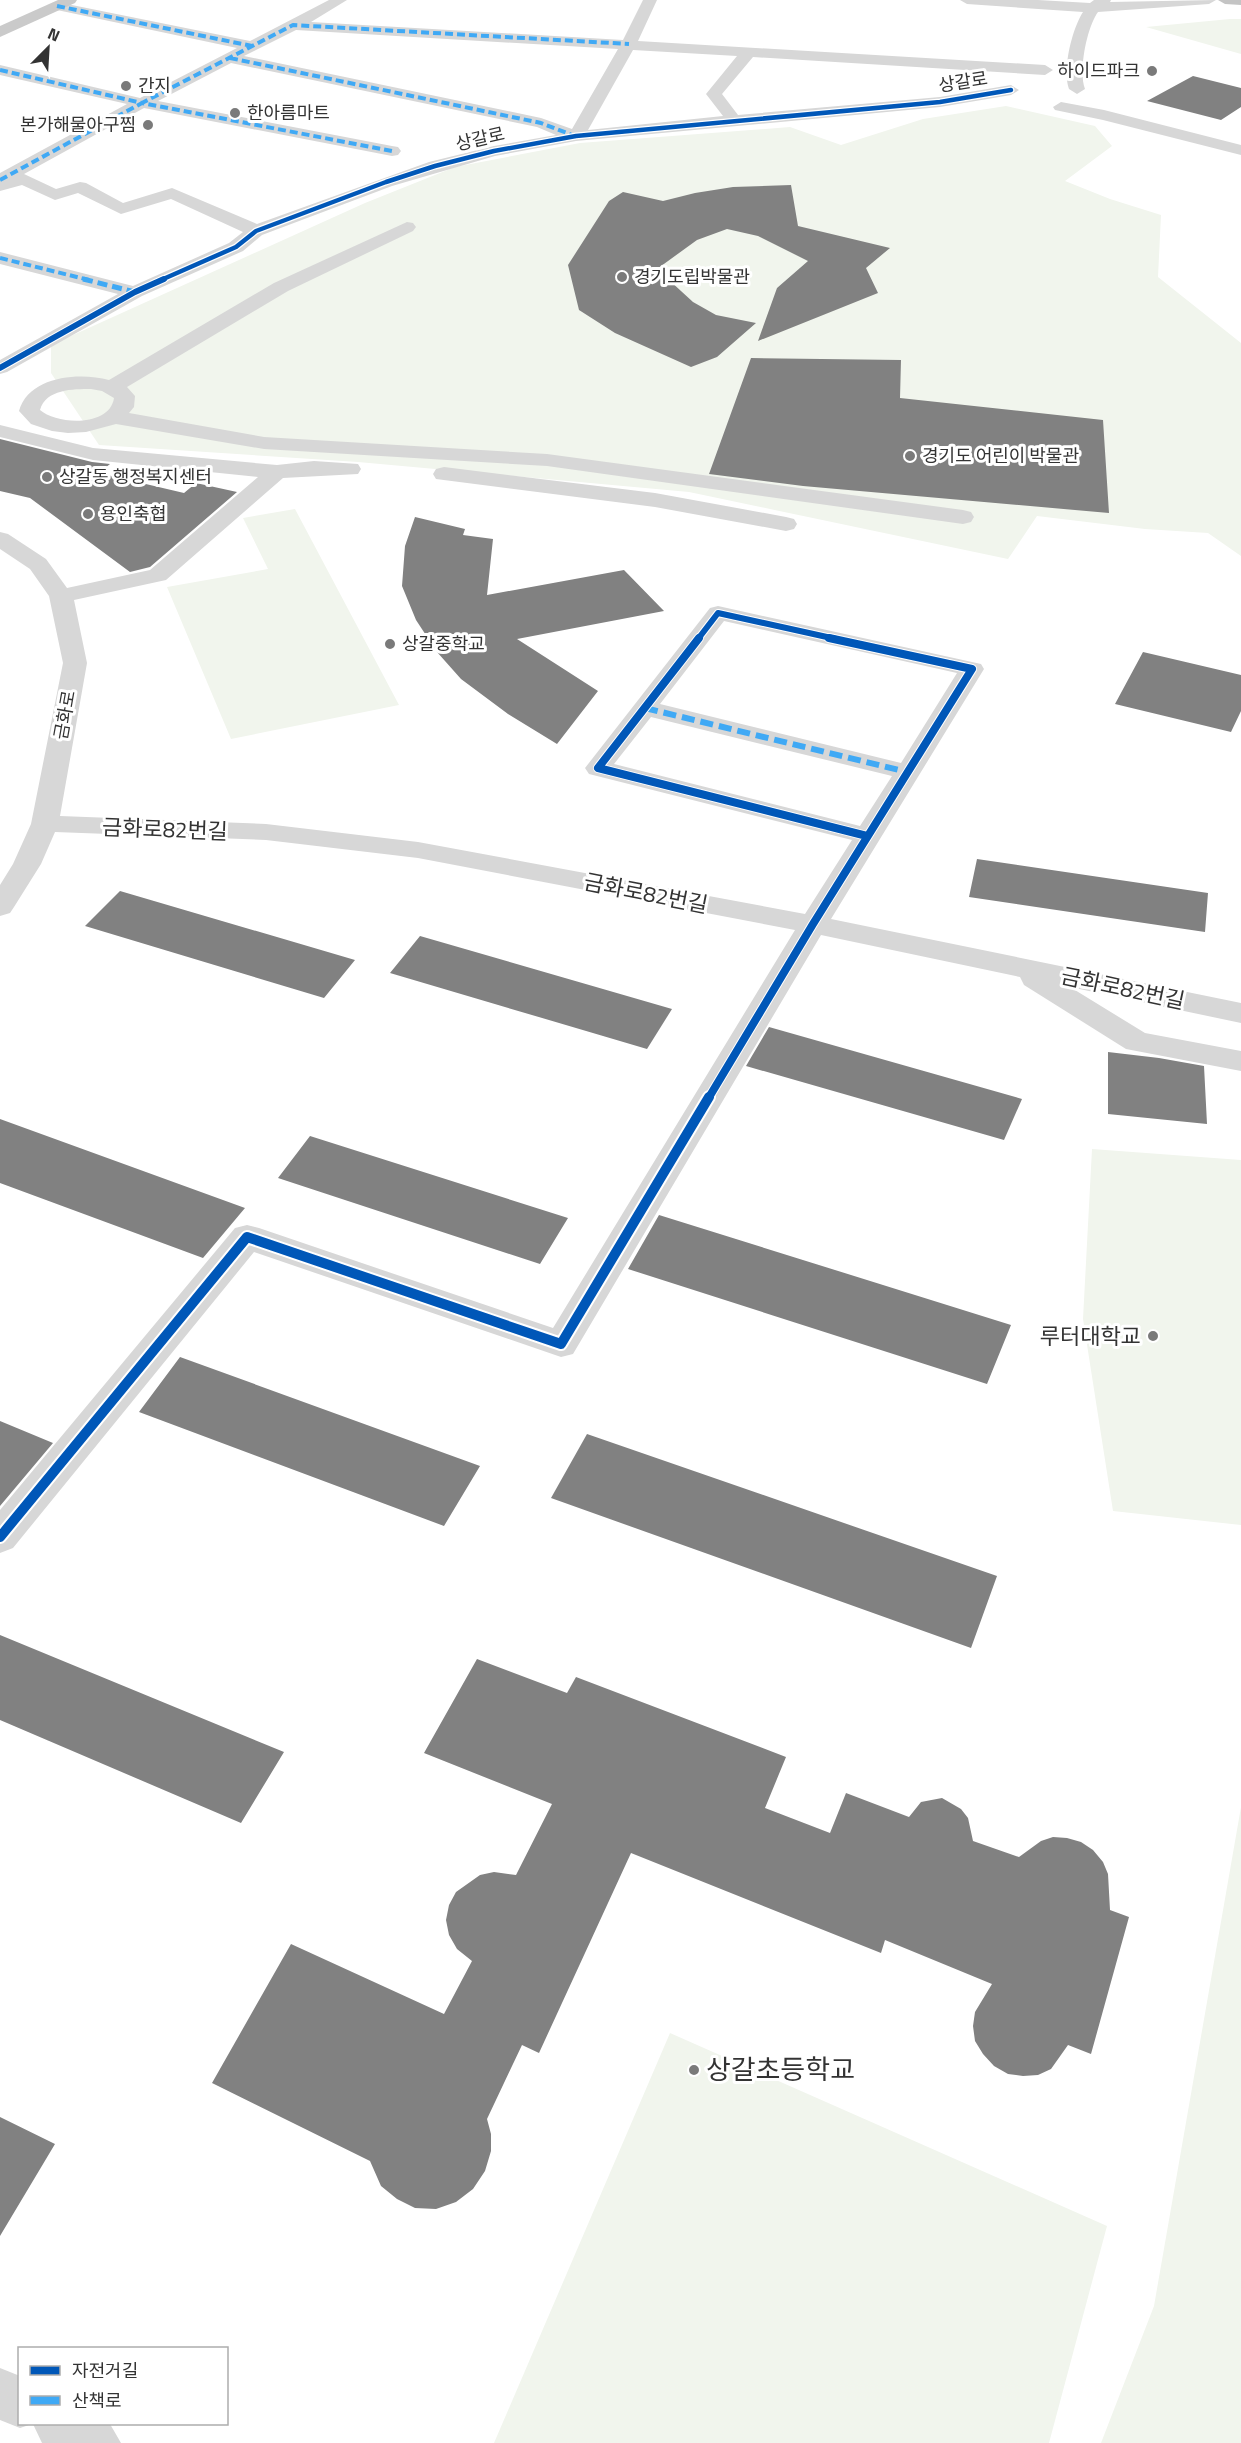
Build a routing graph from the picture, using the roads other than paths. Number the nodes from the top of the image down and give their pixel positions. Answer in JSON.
{"nodes":[{"id":1,"x":340,"y":0,"type":"edge"},
{"id":2,"x":650,"y":0,"type":"edge"},
{"id":3,"x":967,"y":0,"type":"edge"},
{"id":4,"x":1209,"y":0,"type":"edge"},
{"id":5,"x":1225,"y":0,"type":"edge"},
{"id":6,"x":1241,"y":1,"type":"edge"},
{"id":7,"x":64,"y":3,"type":"edge"},
{"id":8,"x":1100,"y":4,"type":"edge"},
{"id":9,"x":293,"y":25,"type":"junction"},
{"id":10,"x":0,"y":32,"type":"edge"},
{"id":11,"x":1078,"y":36,"type":"junction"},
{"id":12,"x":629,"y":44,"type":"junction"},
{"id":13,"x":252,"y":46,"type":"junction"},
{"id":14,"x":750,"y":51,"type":"junction"},
{"id":15,"x":230,"y":58,"type":"junction"},
{"id":16,"x":0,"y":70,"type":"edge"},
{"id":17,"x":1055,"y":70,"type":"junction"},
{"id":18,"x":1079,"y":91,"type":"junction"},
{"id":19,"x":142,"y":103,"type":"junction"},
{"id":20,"x":734,"y":120,"type":"junction"},
{"id":21,"x":576,"y":136,"type":"junction"},
{"id":22,"x":1241,"y":149,"type":"edge"},
{"id":23,"x":392,"y":151,"type":"dead end"},
{"id":24,"x":0,"y":180,"type":"edge"},
{"id":25,"x":0,"y":186,"type":"edge"},
{"id":26,"x":407,"y":226,"type":"dead end"},
{"id":27,"x":256,"y":231,"type":"junction"},
{"id":28,"x":0,"y":258,"type":"edge"},
{"id":29,"x":135,"y":292,"type":"junction"},
{"id":30,"x":0,"y":368,"type":"edge"},
{"id":31,"x":0,"y":376,"type":"edge"},
{"id":32,"x":112,"y":387,"type":"junction"},
{"id":33,"x":48,"y":390,"type":"junction"},
{"id":34,"x":114,"y":417,"type":"junction"},
{"id":35,"x":0,"y":431,"type":"edge"},
{"id":36,"x":277,"y":472,"type":"junction"},
{"id":37,"x":963,"y":517,"type":"dead end"},
{"id":38,"x":786,"y":524,"type":"dead end"},
{"id":39,"x":0,"y":539,"type":"edge"},
{"id":40,"x":61,"y":596,"type":"junction"},
{"id":41,"x":645,"y":708,"type":"junction"},
{"id":42,"x":907,"y":772,"type":"junction"},
{"id":43,"x":45,"y":824,"type":"junction"},
{"id":44,"x":867,"y":837,"type":"junction"},
{"id":45,"x":0,"y":907,"type":"edge"},
{"id":46,"x":813,"y":924,"type":"junction"},
{"id":47,"x":1015,"y":966,"type":"junction"},
{"id":48,"x":1241,"y":1013,"type":"edge"},
{"id":49,"x":1241,"y":1061,"type":"edge"},
{"id":50,"x":0,"y":1537,"type":"edge"},
{"id":51,"x":0,"y":2393,"type":"edge"},
{"id":52,"x":18,"y":2402,"type":"edge"},
{"id":53,"x":60,"y":2425,"type":"edge"},
{"id":54,"x":95,"y":2443,"type":"edge"}],
"edges":[{"from":1,"to":9,"type":"street"},
{"from":2,"to":12,"type":"street"},
{"from":3,"to":8,"type":"street"},
{"from":4,"to":8,"type":"street"},
{"from":5,"to":6,"type":"highway"},
{"from":7,"to":10,"type":"main road"},
{"from":7,"to":13,"type":"street"},
{"from":8,"to":11,"type":"street"},
{"from":9,"to":12,"type":"street"},
{"from":9,"to":13,"type":"street"},
{"from":11,"to":17,"type":"street"},
{"from":11,"to":18,"type":"street"},
{"from":12,"to":14,"type":"street"},
{"from":12,"to":21,"type":"street"},
{"from":13,"to":15,"type":"street"},
{"from":14,"to":17,"type":"street"},
{"from":14,"to":20,"type":"street"},
{"from":15,"to":19,"type":"street"},
{"from":15,"to":21,"type":"street"},
{"from":16,"to":19,"type":"street"},
{"from":17,"to":18,"type":"street"},
{"from":17,"to":20,"type":"street","name":"상갈로"},
{"from":18,"to":22,"type":"street"},
{"from":18,"to":22,"type":"street"},
{"from":19,"to":23,"type":"street"},
{"from":19,"to":24,"type":"street"},
{"from":20,"to":21,"type":"street","name":"상갈로"},
{"from":21,"to":27,"type":"street","name":"상갈로"},
{"from":25,"to":27,"type":"street"},
{"from":26,"to":32,"type":"street"},
{"from":27,"to":29,"type":"street","name":"상갈로"},
{"from":28,"to":29,"type":"street"},
{"from":29,"to":30,"type":"street","name":"상갈로"},
{"from":31,"to":33,"type":"street"},
{"from":32,"to":33,"type":"street"},
{"from":32,"to":34,"type":"street"},
{"from":33,"to":34,"type":"street"},
{"from":34,"to":37,"type":"street"},
{"from":35,"to":36,"type":"street"},
{"from":36,"to":38,"type":"street"},
{"from":36,"to":40,"type":"street"},
{"from":39,"to":40,"type":"street","name":"금화로"},
{"from":40,"to":43,"type":"street","name":"금화로"},
{"from":41,"to":42,"type":"street"},
{"from":41,"to":42,"type":"street"},
{"from":41,"to":44,"type":"street"},
{"from":42,"to":44,"type":"street"},
{"from":43,"to":45,"type":"street","name":"금화로"},
{"from":43,"to":46,"type":"street","name":"금화로82번길"},
{"from":44,"to":46,"type":"street"},
{"from":46,"to":47,"type":"street","name":"금화로82번길"},
{"from":46,"to":50,"type":"street"},
{"from":47,"to":48,"type":"street","name":"금화로82번길"},
{"from":47,"to":49,"type":"street"},
{"from":51,"to":52,"type":"street"},
{"from":53,"to":54,"type":"street"}]}
